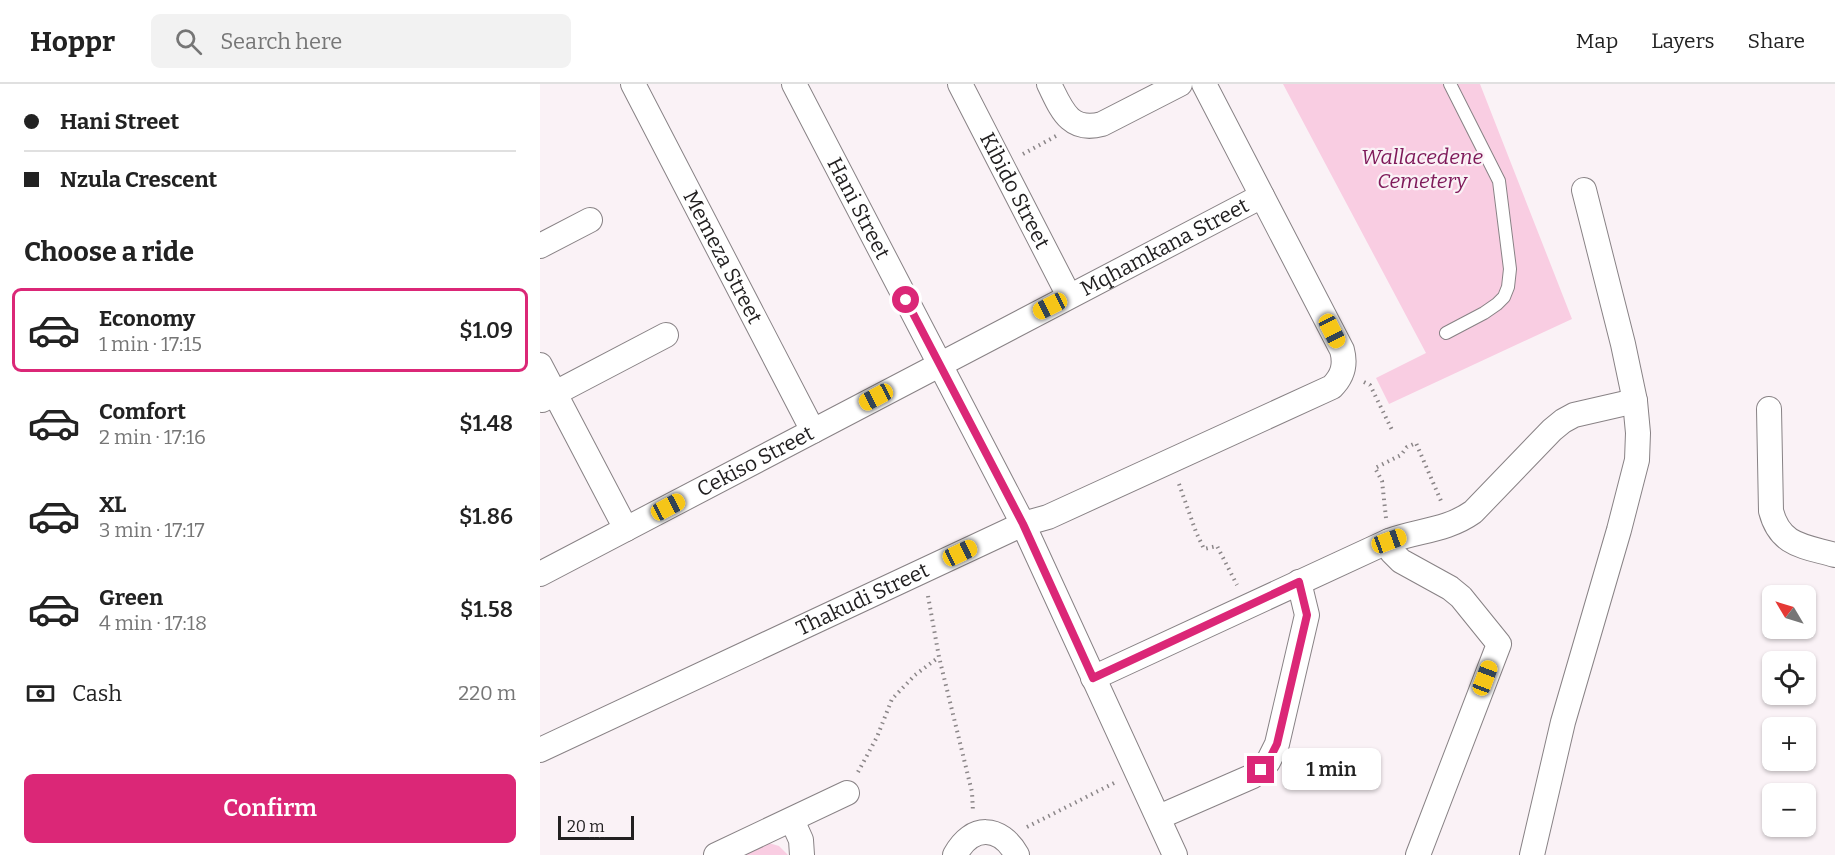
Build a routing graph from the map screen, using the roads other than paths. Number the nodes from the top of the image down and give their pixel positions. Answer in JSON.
{"nodes":[{"id":1,"x":633,"y":84,"type":"edge"},
{"id":2,"x":960,"y":84,"type":"edge"},
{"id":3,"x":1048,"y":84,"type":"edge"},
{"id":4,"x":1180,"y":84,"type":"edge"},
{"id":5,"x":1204,"y":84,"type":"edge"},
{"id":6,"x":1450,"y":84,"type":"edge"},
{"id":7,"x":798,"y":85,"type":"edge"},
{"id":8,"x":1584,"y":190,"type":"dead end"},
{"id":9,"x":1262,"y":196,"type":"junction"},
{"id":10,"x":590,"y":220,"type":"dead end"},
{"id":11,"x":540,"y":246,"type":"edge"},
{"id":12,"x":1069,"y":296,"type":"junction"},
{"id":13,"x":1446,"y":333,"type":"dead end"},
{"id":14,"x":666,"y":335,"type":"dead end"},
{"id":15,"x":940,"y":364,"type":"junction"},
{"id":16,"x":540,"y":365,"type":"edge"},
{"id":17,"x":547,"y":397,"type":"edge"},
{"id":18,"x":1635,"y":401,"type":"junction"},
{"id":19,"x":1769,"y":409,"type":"dead end"},
{"id":20,"x":813,"y":431,"type":"junction"},
{"id":21,"x":1023,"y":524,"type":"junction"},
{"id":22,"x":626,"y":529,"type":"junction"},
{"id":23,"x":1389,"y":541,"type":"junction"},
{"id":24,"x":1835,"y":555,"type":"edge"},
{"id":25,"x":540,"y":574,"type":"edge"},
{"id":26,"x":1299,"y":582,"type":"junction"},
{"id":27,"x":1093,"y":678,"type":"junction"},
{"id":28,"x":540,"y":750,"type":"edge"},
{"id":29,"x":847,"y":793,"type":"road end"},
{"id":30,"x":1159,"y":818,"type":"junction"},
{"id":31,"x":792,"y":820,"type":"junction"},
{"id":32,"x":1018,"y":843,"type":"edge"},
{"id":33,"x":716,"y":855,"type":"edge"},
{"id":34,"x":802,"y":855,"type":"edge"},
{"id":35,"x":955,"y":855,"type":"edge"},
{"id":36,"x":1175,"y":855,"type":"edge"},
{"id":37,"x":1418,"y":855,"type":"edge"},
{"id":38,"x":1532,"y":855,"type":"edge"}],
"edges":[{"from":1,"to":20,"type":"street","name":"Memeza Street"},
{"from":2,"to":12,"type":"street","name":"Kibido Street"},
{"from":3,"to":4,"type":"street"},
{"from":5,"to":9,"type":"street"},
{"from":6,"to":13,"type":"lane"},
{"from":7,"to":15,"type":"street","name":"Hani Street"},
{"from":8,"to":18,"type":"street"},
{"from":9,"to":12,"type":"street","name":"Mqhamkana Street"},
{"from":9,"to":21,"type":"street","name":"Thakudi Street"},
{"from":10,"to":11,"type":"street"},
{"from":12,"to":15,"type":"street","name":"Mqhamkana Street"},
{"from":14,"to":17,"type":"street"},
{"from":15,"to":20,"type":"street","name":"Cekiso Street"},
{"from":15,"to":21,"type":"street","name":"Hani Street"},
{"from":16,"to":17,"type":"street"},
{"from":17,"to":22,"type":"street"},
{"from":18,"to":23,"type":"street"},
{"from":18,"to":38,"type":"street"},
{"from":19,"to":24,"type":"street"},
{"from":20,"to":22,"type":"street","name":"Cekiso Street"},
{"from":21,"to":27,"type":"street","name":"Hani Street"},
{"from":21,"to":28,"type":"street","name":"Thakudi Street"},
{"from":22,"to":25,"type":"street","name":"Cekiso Street"},
{"from":23,"to":26,"type":"street"},
{"from":23,"to":37,"type":"street"},
{"from":26,"to":27,"type":"street"},
{"from":26,"to":30,"type":"street"},
{"from":27,"to":30,"type":"street","name":"Hani Street"},
{"from":29,"to":31,"type":"street"},
{"from":30,"to":36,"type":"street","name":"Hani Street"},
{"from":31,"to":33,"type":"street"},
{"from":31,"to":34,"type":"street"},
{"from":32,"to":35,"type":"street"}]}
